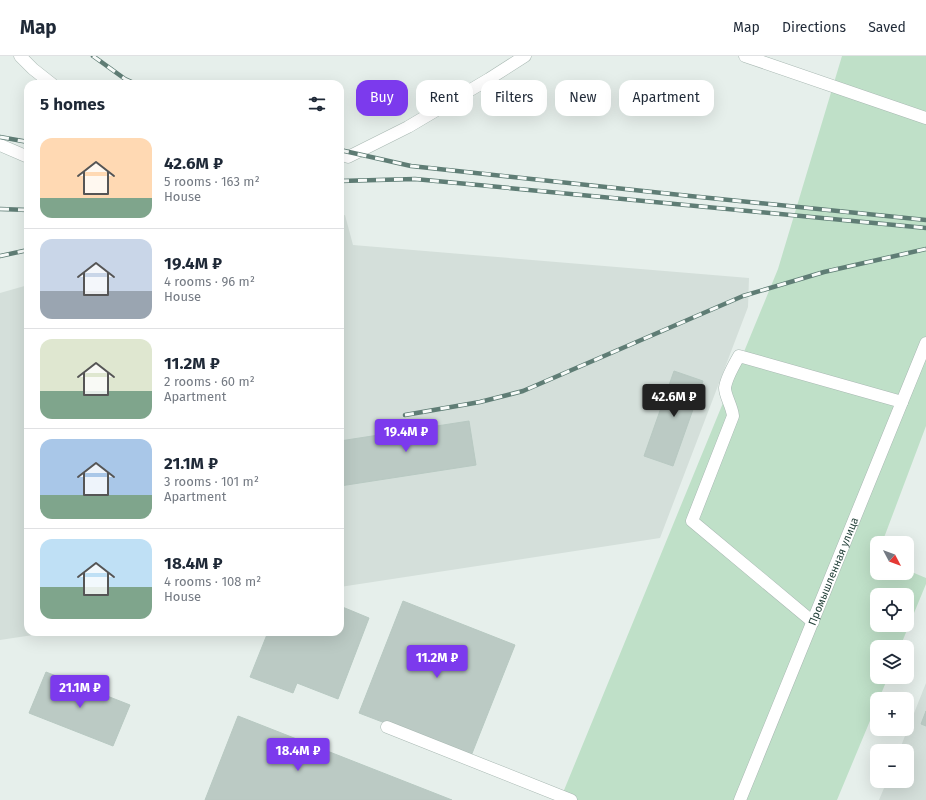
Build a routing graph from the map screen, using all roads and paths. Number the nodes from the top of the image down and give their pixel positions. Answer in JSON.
{"nodes":[{"id":1,"x":20,"y":56,"type":"edge"},
{"id":2,"x":524,"y":56,"type":"edge"},
{"id":3,"x":745,"y":56,"type":"edge"},
{"id":4,"x":47,"y":80,"type":"edge"},
{"id":5,"x":926,"y":118,"type":"edge"},
{"id":6,"x":0,"y":146,"type":"edge"},
{"id":7,"x":24,"y":155,"type":"edge"},
{"id":8,"x":344,"y":156,"type":"edge"},
{"id":9,"x":926,"y":343,"type":"edge"},
{"id":10,"x":902,"y":402,"type":"junction"},
{"id":11,"x":813,"y":622,"type":"junction"},
{"id":12,"x":387,"y":727,"type":"dead end"},
{"id":13,"x":571,"y":800,"type":"edge"},
{"id":14,"x":740,"y":800,"type":"edge"}],
"edges":[{"from":1,"to":4,"type":"street"},
{"from":2,"to":8,"type":"street"},
{"from":3,"to":5,"type":"street"},
{"from":6,"to":7,"type":"street"},
{"from":9,"to":10,"type":"street","name":"Промышленная улица"},
{"from":10,"to":11,"type":"street","name":"Промышленная улица"},
{"from":10,"to":11,"type":"street"},
{"from":11,"to":14,"type":"street","name":"Промышленная улица"},
{"from":12,"to":13,"type":"street"}]}
